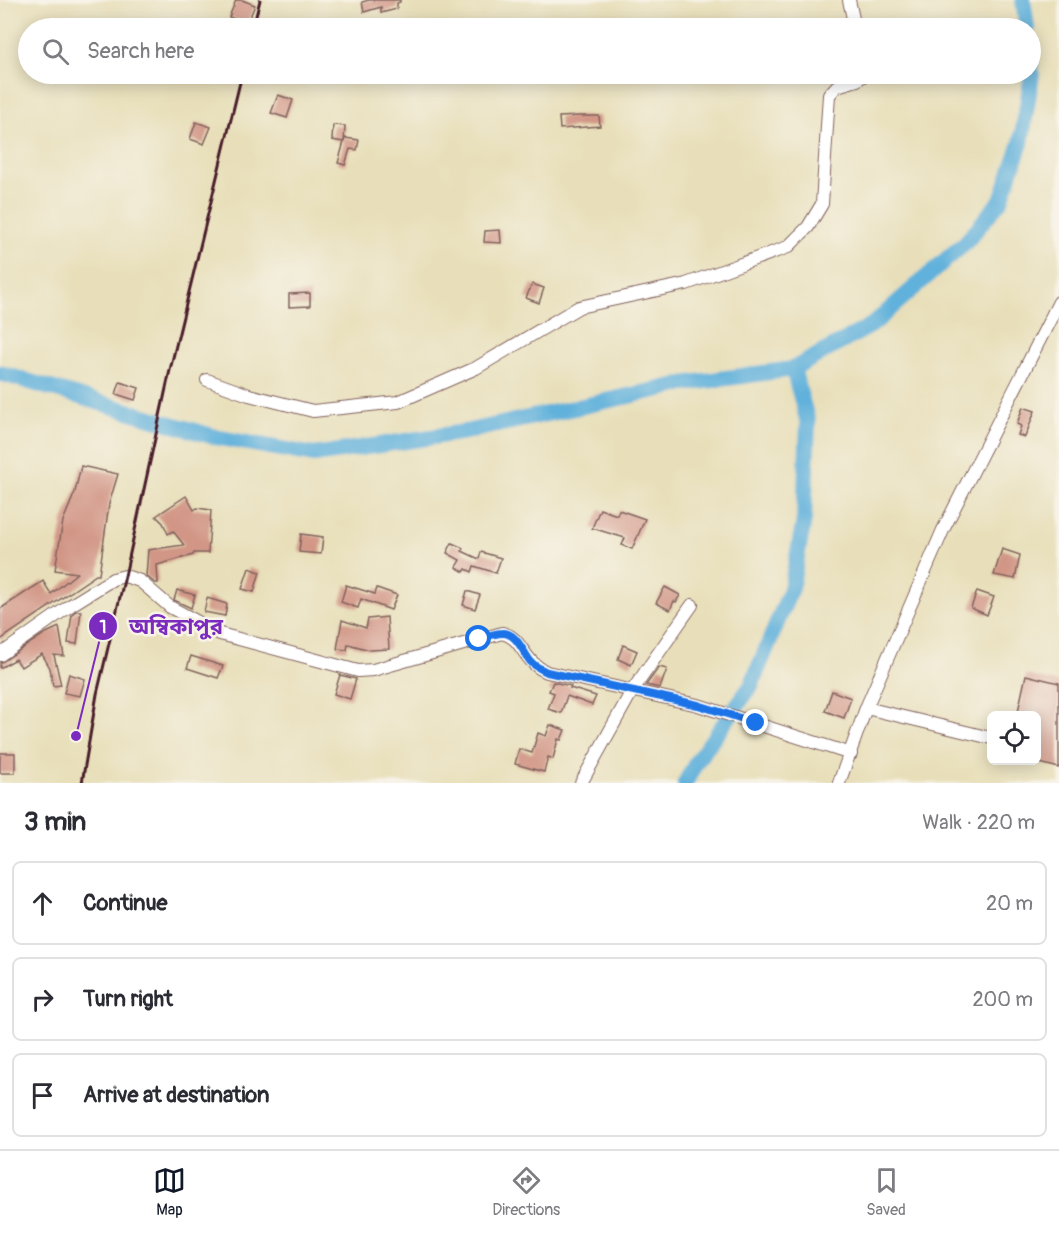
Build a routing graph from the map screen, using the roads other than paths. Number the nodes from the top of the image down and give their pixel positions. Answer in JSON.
{"nodes":[{"id":1,"x":849,"y":0,"type":"edge"},
{"id":2,"x":853,"y":18,"type":"edge"},
{"id":3,"x":844,"y":84,"type":"edge"},
{"id":4,"x":1059,"y":302,"type":"edge"},
{"id":5,"x":207,"y":380,"type":"dead end"},
{"id":6,"x":692,"y":605,"type":"dead end"},
{"id":7,"x":0,"y":655,"type":"edge"},
{"id":8,"x":632,"y":691,"type":"junction"},
{"id":9,"x":866,"y":708,"type":"junction"},
{"id":10,"x":987,"y":737,"type":"edge"},
{"id":11,"x":851,"y":754,"type":"junction"},
{"id":12,"x":580,"y":783,"type":"edge"},
{"id":13,"x":839,"y":783,"type":"edge"}],
"edges":[{"from":1,"to":2,"type":"street"},
{"from":3,"to":5,"type":"street"},
{"from":4,"to":9,"type":"street"},
{"from":6,"to":8,"type":"street"},
{"from":7,"to":8,"type":"street"},
{"from":8,"to":11,"type":"street"},
{"from":8,"to":12,"type":"street"},
{"from":9,"to":10,"type":"street"},
{"from":9,"to":11,"type":"street"},
{"from":11,"to":13,"type":"street"}]}
